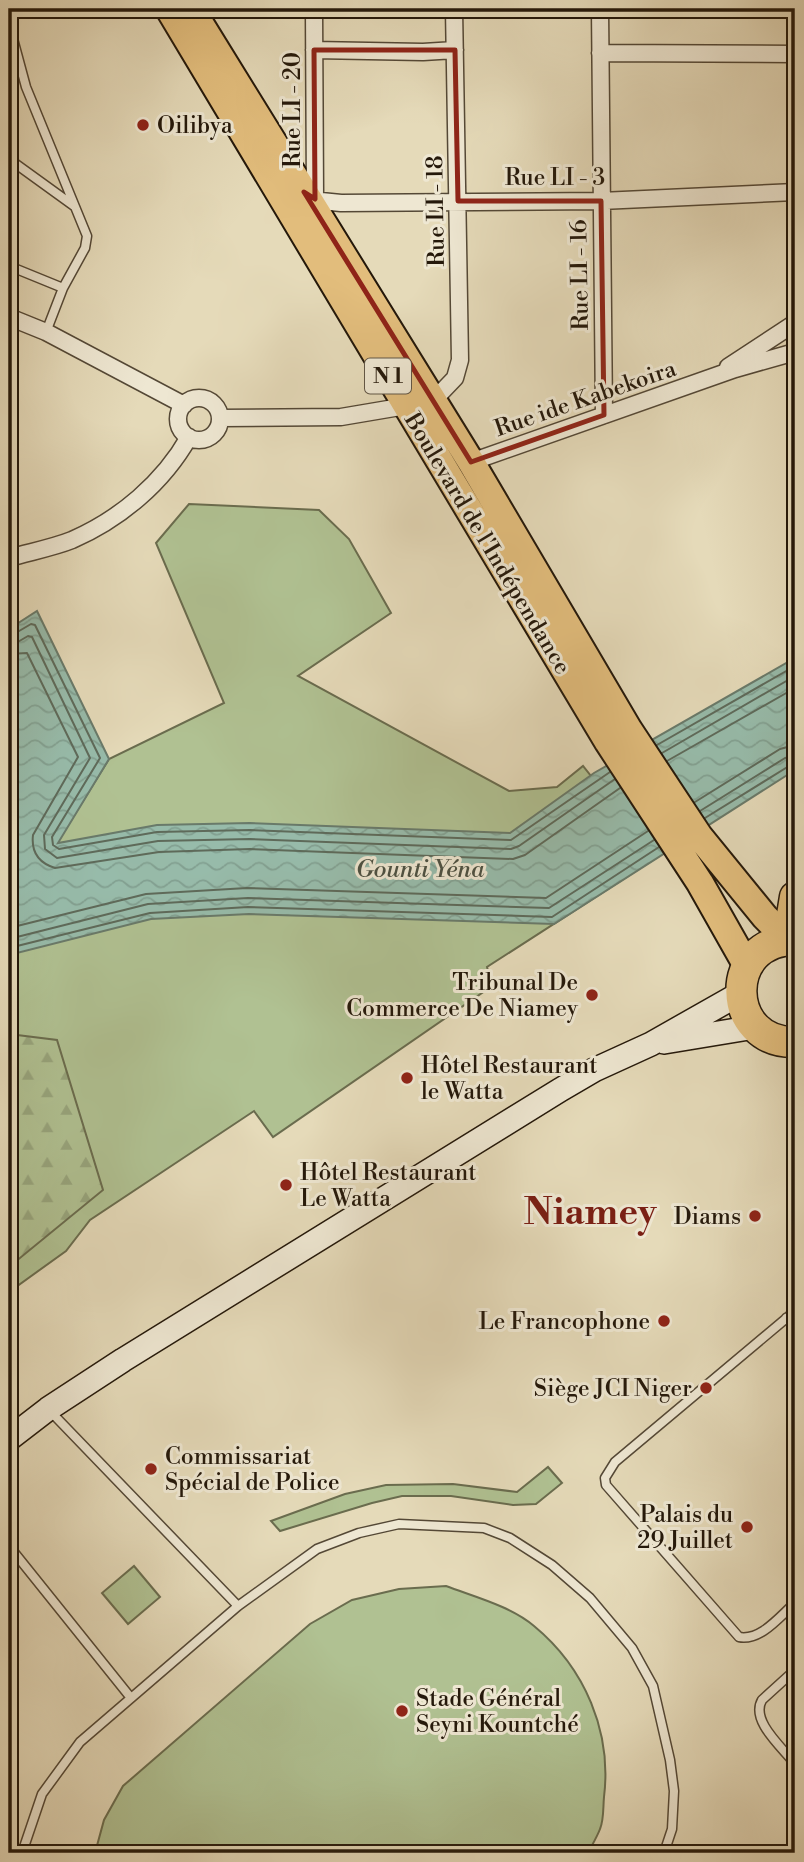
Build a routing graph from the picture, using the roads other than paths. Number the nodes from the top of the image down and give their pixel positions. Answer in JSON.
{"nodes":[{"id":1,"x":169,"y":9,"type":"edge"},
{"id":2,"x":191,"y":9,"type":"edge"},
{"id":3,"x":314,"y":9,"type":"edge"},
{"id":4,"x":454,"y":9,"type":"edge"},
{"id":5,"x":600,"y":9,"type":"edge"},
{"id":6,"x":10,"y":32,"type":"edge"},
{"id":7,"x":314,"y":50,"type":"junction"},
{"id":8,"x":455,"y":50,"type":"junction"},
{"id":9,"x":600,"y":53,"type":"junction"},
{"id":10,"x":795,"y":54,"type":"edge"},
{"id":11,"x":9,"y":159,"type":"edge"},
{"id":12,"x":795,"y":192,"type":"edge"},
{"id":13,"x":310,"y":195,"type":"junction"},
{"id":14,"x":458,"y":201,"type":"junction"},
{"id":15,"x":601,"y":201,"type":"junction"},
{"id":16,"x":76,"y":207,"type":"junction"},
{"id":17,"x":9,"y":266,"type":"edge"},
{"id":18,"x":62,"y":288,"type":"junction"},
{"id":19,"x":9,"y":317,"type":"edge"},
{"id":20,"x":795,"y":323,"type":"edge"},
{"id":21,"x":46,"y":331,"type":"junction"},
{"id":22,"x":795,"y":352,"type":"edge"},
{"id":23,"x":714,"y":376,"type":"junction"},
{"id":24,"x":419,"y":404,"type":"junction"},
{"id":25,"x":184,"y":405,"type":"junction"},
{"id":26,"x":604,"y":415,"type":"junction"},
{"id":27,"x":220,"y":418,"type":"junction"},
{"id":28,"x":189,"y":437,"type":"junction"},
{"id":29,"x":471,"y":462,"type":"junction"},
{"id":30,"x":9,"y":558,"type":"edge"},
{"id":31,"x":619,"y":736,"type":"junction"},
{"id":32,"x":795,"y":897,"type":"edge"},
{"id":33,"x":792,"y":940,"type":"edge"},
{"id":34,"x":744,"y":979,"type":"junction"},
{"id":35,"x":755,"y":1027,"type":"junction"},
{"id":36,"x":795,"y":1042,"type":"edge"},
{"id":37,"x":651,"y":1044,"type":"junction"},
{"id":38,"x":795,"y":1311,"type":"edge"},
{"id":39,"x":786,"y":1318,"type":"junction"},
{"id":40,"x":795,"y":1328,"type":"edge"},
{"id":41,"x":48,"y":1409,"type":"junction"},
{"id":42,"x":9,"y":1439,"type":"edge"},
{"id":43,"x":9,"y":1546,"type":"edge"},
{"id":44,"x":795,"y":1603,"type":"edge"},
{"id":45,"x":238,"y":1606,"type":"junction"},
{"id":46,"x":795,"y":1670,"type":"edge"},
{"id":47,"x":131,"y":1698,"type":"junction"},
{"id":48,"x":795,"y":1764,"type":"edge"},
{"id":49,"x":22,"y":1853,"type":"edge"},
{"id":50,"x":664,"y":1853,"type":"edge"}],
"edges":[{"from":1,"to":24,"type":"main road","name":"Boulevard de l'Indépendance","number":"N 1"},
{"from":2,"to":13,"type":"main road","name":"Boulevard de l'Indépendance"},
{"from":3,"to":7,"type":"street","name":"Rue LI - 20"},
{"from":4,"to":8,"type":"street","name":"Rue LI - 18"},
{"from":5,"to":9,"type":"street","name":"Rue LI - 16"},
{"from":6,"to":16,"type":"lane"},
{"from":7,"to":8,"type":"street"},
{"from":7,"to":13,"type":"street","name":"Rue LI - 20"},
{"from":8,"to":14,"type":"street","name":"Rue LI - 18"},
{"from":9,"to":10,"type":"street"},
{"from":9,"to":15,"type":"street","name":"Rue LI - 16"},
{"from":11,"to":16,"type":"lane"},
{"from":12,"to":15,"type":"street","name":"Rue LI - 3"},
{"from":13,"to":14,"type":"street","name":"Rue LI - 3"},
{"from":13,"to":24,"type":"main road","name":"Boulevard de l'Indépendance"},
{"from":14,"to":15,"type":"street","name":"Rue LI - 3"},
{"from":14,"to":24,"type":"street","name":"Rue LI - 18"},
{"from":15,"to":26,"type":"street","name":"Rue LI - 16"},
{"from":16,"to":18,"type":"lane"},
{"from":17,"to":18,"type":"lane"},
{"from":18,"to":21,"type":"lane"},
{"from":19,"to":21,"type":"street"},
{"from":20,"to":23,"type":"street"},
{"from":21,"to":25,"type":"street"},
{"from":22,"to":23,"type":"street"},
{"from":23,"to":26,"type":"street","name":"Rue ide Kabekoira"},
{"from":24,"to":27,"type":"street"},
{"from":24,"to":29,"type":"main road","name":"Boulevard de l'Indépendance"},
{"from":24,"to":31,"type":"main road","name":"Boulevard de l'Indépendance","number":"N 1"},
{"from":25,"to":27,"type":"street"},
{"from":25,"to":28,"type":"street"},
{"from":26,"to":29,"type":"street","name":"Rue ide Kabekoira"},
{"from":27,"to":28,"type":"street"},
{"from":28,"to":30,"type":"street"},
{"from":29,"to":31,"type":"main road","name":"Boulevard de l'Indépendance"},
{"from":31,"to":33,"type":"main road","name":"Boulevard de l'Indépendance"},
{"from":31,"to":34,"type":"main road","name":"Boulevard de l'Indépendance"},
{"from":32,"to":33,"type":"highway"},
{"from":33,"to":34,"type":"highway"},
{"from":34,"to":35,"type":"highway"},
{"from":34,"to":37,"type":"street"},
{"from":35,"to":36,"type":"highway"},
{"from":35,"to":37,"type":"street"},
{"from":37,"to":41,"type":"street"},
{"from":38,"to":39,"type":"lane"},
{"from":39,"to":40,"type":"lane"},
{"from":39,"to":44,"type":"lane"},
{"from":41,"to":42,"type":"street"},
{"from":41,"to":45,"type":"lane"},
{"from":43,"to":47,"type":"lane"},
{"from":45,"to":47,"type":"lane"},
{"from":45,"to":50,"type":"lane"},
{"from":46,"to":48,"type":"lane"},
{"from":47,"to":49,"type":"lane"}]}
